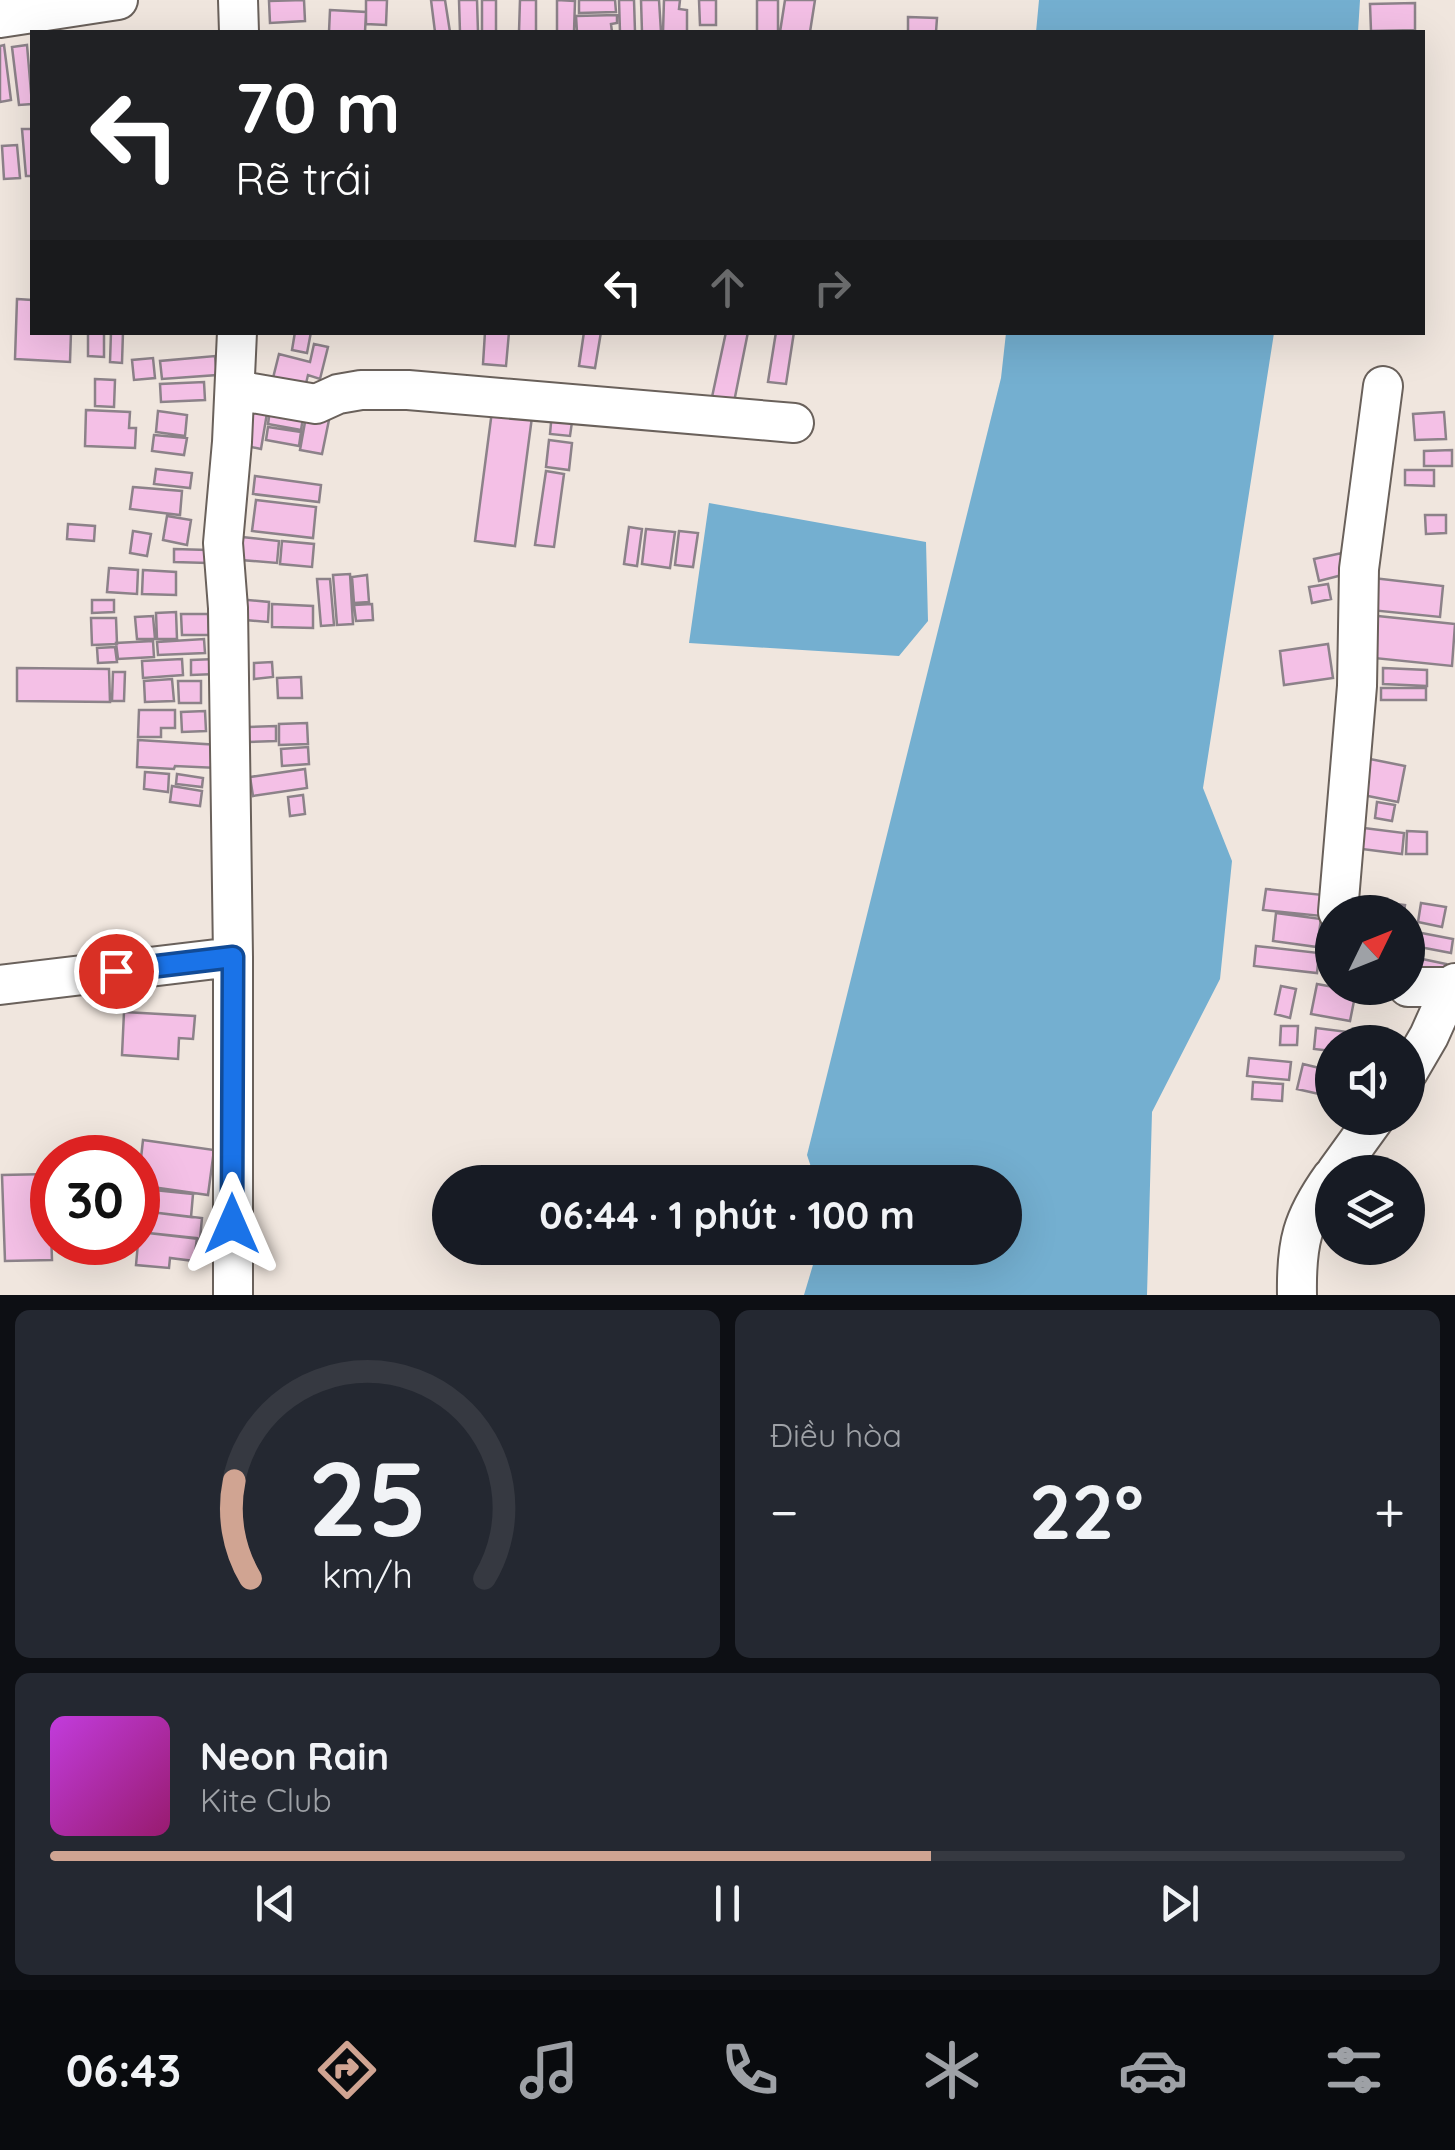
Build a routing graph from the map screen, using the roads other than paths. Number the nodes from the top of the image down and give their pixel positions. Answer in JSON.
{"nodes":[{"id":1,"x":118,"y":0,"type":"edge"},
{"id":2,"x":238,"y":0,"type":"edge"},
{"id":3,"x":0,"y":18,"type":"edge"},
{"id":4,"x":239,"y":30,"type":"edge"},
{"id":5,"x":236,"y":335,"type":"edge"},
{"id":6,"x":1382,"y":386,"type":"dead end"},
{"id":7,"x":235,"y":390,"type":"junction"},
{"id":8,"x":794,"y":423,"type":"dead end"},
{"id":9,"x":1339,"y":895,"type":"edge"},
{"id":10,"x":233,"y":957,"type":"junction"},
{"id":11,"x":0,"y":985,"type":"edge"},
{"id":12,"x":1453,"y":985,"type":"edge"},
{"id":13,"x":1425,"y":986,"type":"edge"},
{"id":14,"x":1425,"y":1043,"type":"edge"},
{"id":15,"x":1315,"y":1203,"type":"edge"},
{"id":16,"x":1297,"y":1286,"type":"edge"},
{"id":17,"x":233,"y":1295,"type":"edge"}],
"edges":[{"from":1,"to":3,"type":"street"},
{"from":2,"to":4,"type":"street"},
{"from":5,"to":7,"type":"street"},
{"from":6,"to":9,"type":"street"},
{"from":7,"to":8,"type":"street"},
{"from":7,"to":10,"type":"street"},
{"from":10,"to":11,"type":"street"},
{"from":10,"to":17,"type":"street"},
{"from":12,"to":13,"type":"street"},
{"from":12,"to":14,"type":"street"},
{"from":15,"to":16,"type":"street"}]}
